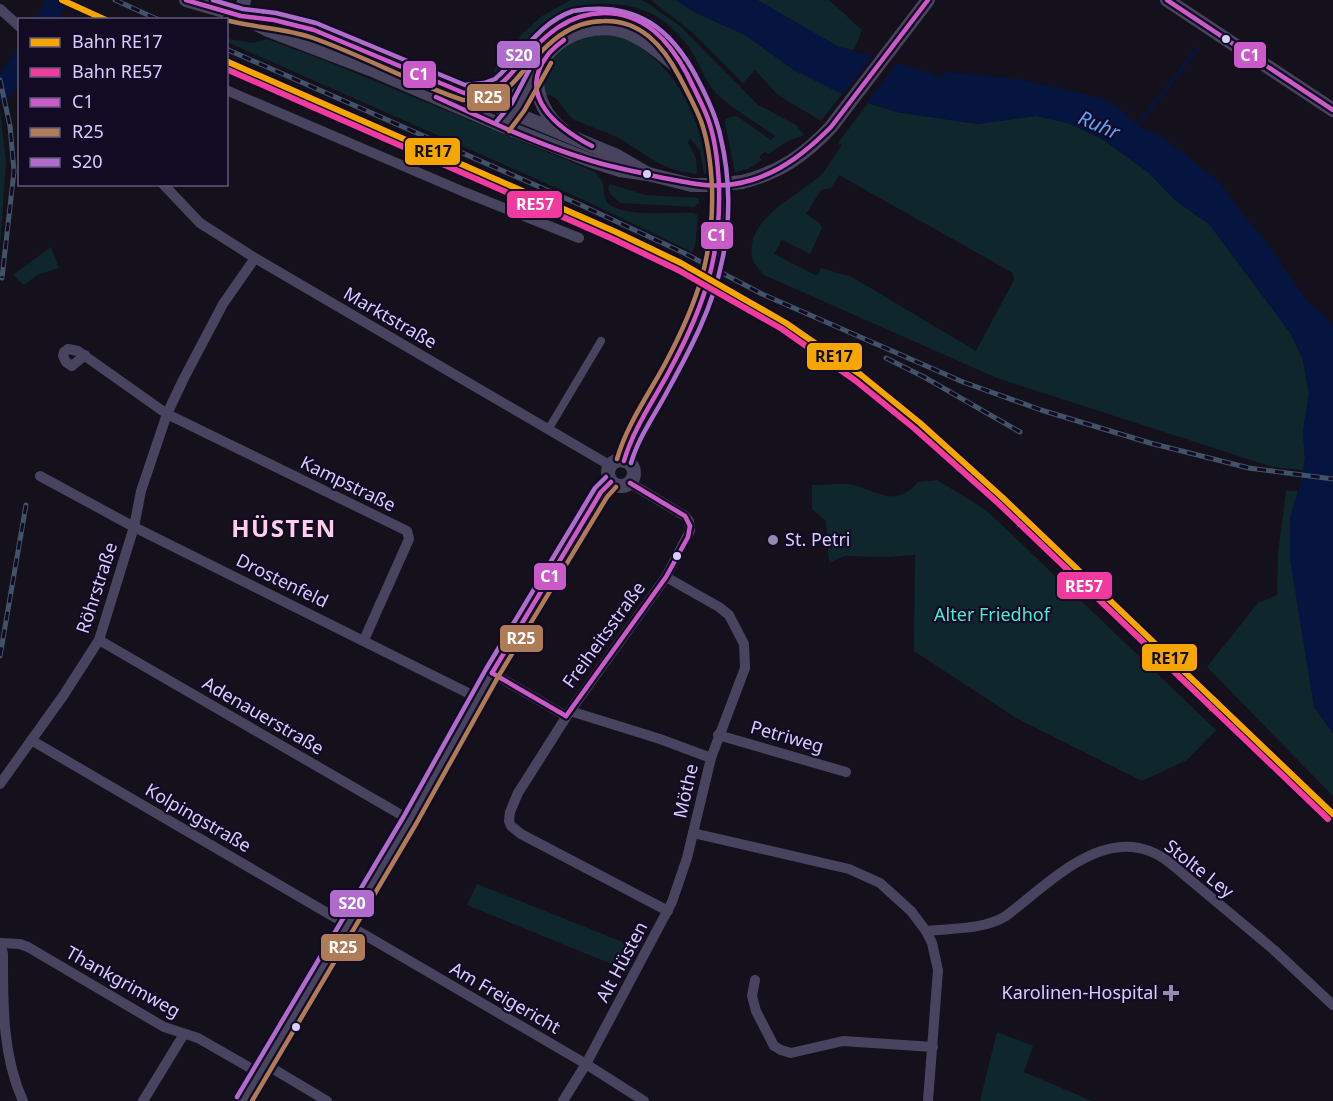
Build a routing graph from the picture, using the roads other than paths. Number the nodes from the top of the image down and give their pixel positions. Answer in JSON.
{"nodes":[{"id":1,"x":186,"y":0,"type":"edge"},
{"id":2,"x":244,"y":0,"type":"edge"},
{"id":3,"x":928,"y":0,"type":"edge"},
{"id":4,"x":1167,"y":0,"type":"edge"},
{"id":5,"x":3,"y":12,"type":"edge"},
{"id":6,"x":241,"y":16,"type":"junction"},
{"id":7,"x":18,"y":25,"type":"edge"},
{"id":8,"x":524,"y":58,"type":"junction"},
{"id":9,"x":536,"y":72,"type":"junction"},
{"id":10,"x":687,"y":76,"type":"junction"},
{"id":11,"x":228,"y":91,"type":"edge"},
{"id":12,"x":464,"y":93,"type":"junction"},
{"id":13,"x":1333,"y":110,"type":"edge"},
{"id":14,"x":508,"y":112,"type":"junction"},
{"id":15,"x":503,"y":126,"type":"junction"},
{"id":16,"x":573,"y":138,"type":"junction"},
{"id":17,"x":648,"y":174,"type":"junction"},
{"id":18,"x":165,"y":186,"type":"edge"},
{"id":19,"x":579,"y":238,"type":"dead end"},
{"id":20,"x":255,"y":258,"type":"junction"},
{"id":21,"x":602,"y":341,"type":"dead end"},
{"id":22,"x":85,"y":356,"type":"dead end"},
{"id":23,"x":167,"y":414,"type":"junction"},
{"id":24,"x":548,"y":430,"type":"junction"},
{"id":25,"x":617,"y":463,"type":"junction"},
{"id":26,"x":40,"y":476,"type":"dead end"},
{"id":27,"x":611,"y":482,"type":"junction"},
{"id":28,"x":630,"y":483,"type":"junction"},
{"id":29,"x":134,"y":527,"type":"junction"},
{"id":30,"x":666,"y":577,"type":"junction"},
{"id":31,"x":99,"y":640,"type":"junction"},
{"id":32,"x":364,"y":640,"type":"junction"},
{"id":33,"x":492,"y":673,"type":"junction"},
{"id":34,"x":478,"y":698,"type":"junction"},
{"id":35,"x":568,"y":714,"type":"junction"},
{"id":36,"x":718,"y":735,"type":"junction"},
{"id":37,"x":31,"y":740,"type":"junction"},
{"id":38,"x":711,"y":758,"type":"junction"},
{"id":39,"x":846,"y":772,"type":"dead end"},
{"id":40,"x":0,"y":784,"type":"edge"},
{"id":41,"x":410,"y":820,"type":"junction"},
{"id":42,"x":693,"y":832,"type":"junction"},
{"id":43,"x":668,"y":911,"type":"junction"},
{"id":44,"x":347,"y":925,"type":"junction"},
{"id":45,"x":926,"y":931,"type":"junction"},
{"id":46,"x":0,"y":944,"type":"edge"},
{"id":47,"x":755,"y":980,"type":"dead end"},
{"id":48,"x":1333,"y":1005,"type":"edge"},
{"id":49,"x":184,"y":1034,"type":"junction"},
{"id":50,"x":933,"y":1047,"type":"junction"},
{"id":51,"x":586,"y":1064,"type":"junction"},
{"id":52,"x":262,"y":1069,"type":"junction"},
{"id":53,"x":23,"y":1101,"type":"edge"},
{"id":54,"x":143,"y":1101,"type":"edge"},
{"id":55,"x":243,"y":1101,"type":"edge"},
{"id":56,"x":327,"y":1101,"type":"edge"},
{"id":57,"x":563,"y":1101,"type":"edge"},
{"id":58,"x":644,"y":1101,"type":"edge"},
{"id":59,"x":928,"y":1101,"type":"edge"}],
"edges":[{"from":1,"to":6,"type":"street"},
{"from":2,"to":6,"type":"street"},
{"from":3,"to":17,"type":"street","bridge":true},
{"from":4,"to":13,"type":"street"},
{"from":5,"to":7,"type":"street"},
{"from":6,"to":12,"type":"street"},
{"from":6,"to":15,"type":"street"},
{"from":8,"to":10,"type":"street"},
{"from":8,"to":12,"type":"street"},
{"from":8,"to":14,"type":"street"},
{"from":9,"to":10,"type":"street"},
{"from":9,"to":14,"type":"street"},
{"from":9,"to":16,"type":"street"},
{"from":10,"to":25,"type":"street"},
{"from":11,"to":19,"type":"street"},
{"from":12,"to":14,"type":"street"},
{"from":14,"to":15,"type":"street"},
{"from":14,"to":16,"type":"street"},
{"from":15,"to":17,"type":"street"},
{"from":16,"to":17,"type":"street"},
{"from":18,"to":20,"type":"street","name":"Marktstraße"},
{"from":20,"to":23,"type":"street","name":"Röhrstraße"},
{"from":20,"to":24,"type":"street","name":"Marktstraße"},
{"from":21,"to":24,"type":"street"},
{"from":22,"to":23,"type":"street"},
{"from":23,"to":29,"type":"street","name":"Röhrstraße"},
{"from":23,"to":32,"type":"street","name":"Kampstraße"},
{"from":24,"to":25,"type":"street","name":"Marktstraße"},
{"from":25,"to":27,"type":"street"},
{"from":25,"to":28,"type":"street"},
{"from":26,"to":29,"type":"street","name":"Drostenfeld"},
{"from":27,"to":28,"type":"street"},
{"from":27,"to":33,"type":"street"},
{"from":28,"to":30,"type":"street","name":"Freiheitsstraße"},
{"from":29,"to":31,"type":"street","name":"Röhrstraße"},
{"from":29,"to":32,"type":"street","name":"Drostenfeld"},
{"from":30,"to":35,"type":"street","name":"Freiheitsstraße"},
{"from":30,"to":36,"type":"street","name":"Möthe"},
{"from":31,"to":37,"type":"street","name":"Röhrstraße"},
{"from":31,"to":41,"type":"street","name":"Adenauerstraße"},
{"from":32,"to":34,"type":"street","name":"Drostenfeld"},
{"from":33,"to":34,"type":"street"},
{"from":33,"to":35,"type":"street"},
{"from":34,"to":41,"type":"street"},
{"from":35,"to":38,"type":"street"},
{"from":35,"to":43,"type":"street","name":"Freiheitsstraße"},
{"from":36,"to":38,"type":"street","name":"Möthe"},
{"from":36,"to":39,"type":"street","name":"Petriweg"},
{"from":37,"to":40,"type":"street","name":"Röhrstraße"},
{"from":37,"to":44,"type":"street","name":"Kolpingstraße"},
{"from":38,"to":42,"type":"street","name":"Möthe"},
{"from":41,"to":44,"type":"street"},
{"from":42,"to":43,"type":"street","name":"Alt Hüsten"},
{"from":42,"to":45,"type":"street","name":"Möthe"},
{"from":43,"to":51,"type":"street","name":"Alt Hüsten"},
{"from":44,"to":51,"type":"street","name":"Am Freigericht"},
{"from":44,"to":52,"type":"street"},
{"from":45,"to":48,"type":"street","name":"Stolte Ley"},
{"from":45,"to":50,"type":"street","name":"Möthe"},
{"from":46,"to":49,"type":"street","name":"Thankgrimweg"},
{"from":46,"to":53,"type":"street"},
{"from":47,"to":50,"type":"street"},
{"from":49,"to":52,"type":"street","name":"Thankgrimweg"},
{"from":49,"to":54,"type":"street"},
{"from":50,"to":59,"type":"street","name":"Möthe"},
{"from":51,"to":57,"type":"street","name":"Alt Hüsten"},
{"from":51,"to":58,"type":"street","name":"Am Freigericht"},
{"from":52,"to":55,"type":"street"},
{"from":52,"to":56,"type":"street","name":"Thankgrimweg"}]}
